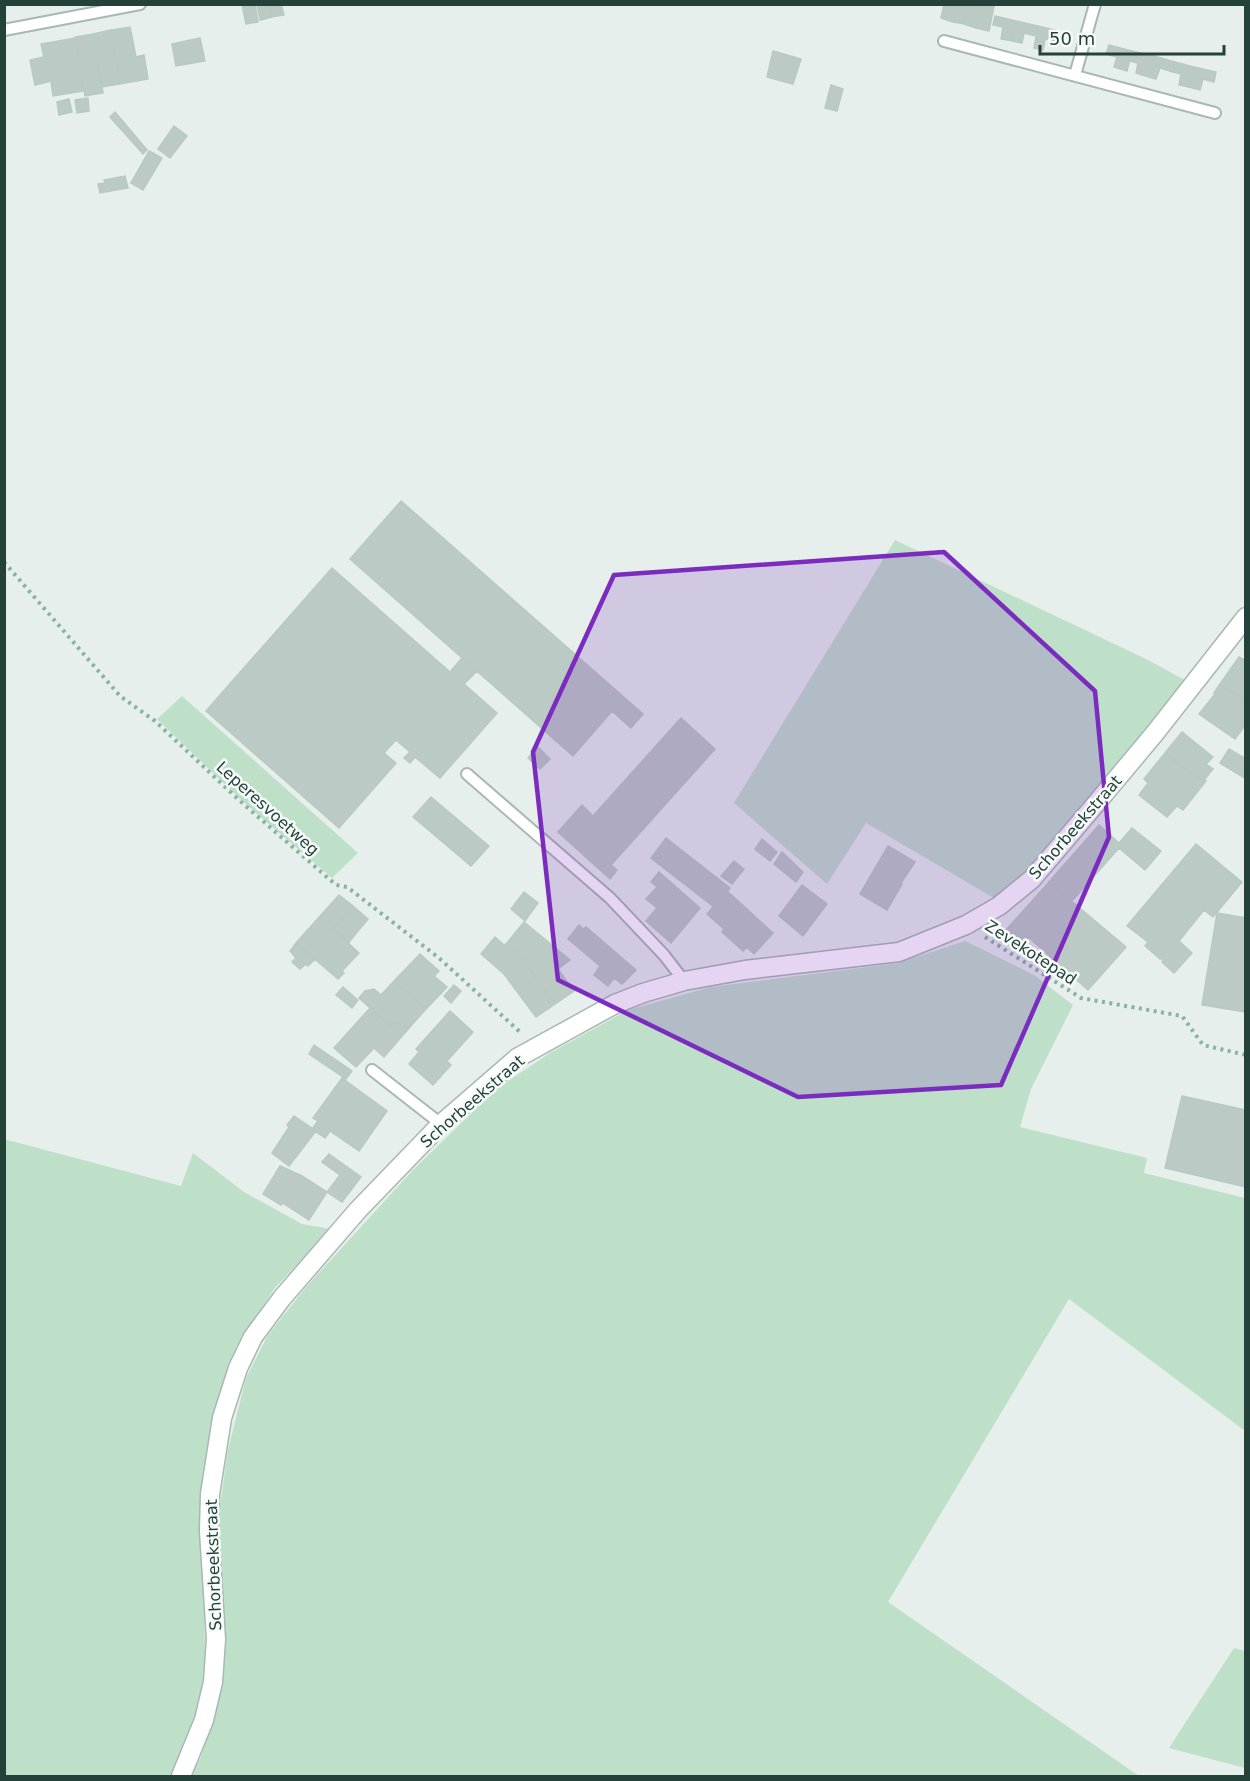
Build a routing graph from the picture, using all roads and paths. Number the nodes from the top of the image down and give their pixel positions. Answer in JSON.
{"nodes":[{"id":1,"x":140,"y":4,"type":"edge"},
{"id":2,"x":1095,"y":4,"type":"edge"},
{"id":3,"x":4,"y":30,"type":"edge"},
{"id":4,"x":944,"y":41,"type":"dead end"},
{"id":5,"x":1075,"y":75,"type":"junction"},
{"id":6,"x":1215,"y":113,"type":"dead end"},
{"id":7,"x":4,"y":562,"type":"edge"},
{"id":8,"x":1245,"y":616,"type":"edge"},
{"id":9,"x":467,"y":774,"type":"dead end"},
{"id":10,"x":966,"y":925,"type":"junction"},
{"id":11,"x":684,"y":981,"type":"junction"},
{"id":12,"x":534,"y":1050,"type":"junction"},
{"id":13,"x":1245,"y":1055,"type":"edge"},
{"id":14,"x":372,"y":1070,"type":"dead end"},
{"id":15,"x":441,"y":1124,"type":"junction"},
{"id":16,"x":182,"y":1776,"type":"edge"}],
"edges":[{"from":1,"to":3,"type":"lane"},
{"from":2,"to":5,"type":"lane"},
{"from":4,"to":5,"type":"lane"},
{"from":5,"to":6,"type":"lane"},
{"from":7,"to":12,"type":"path","name":"Leperesvoetweg"},
{"from":8,"to":10,"type":"street","name":"Schorbeekstraat"},
{"from":9,"to":11,"type":"lane"},
{"from":10,"to":11,"type":"street","name":"Schorbeekstraat"},
{"from":10,"to":13,"type":"path","name":"Zevekotepad"},
{"from":11,"to":12,"type":"street","name":"Schorbeekstraat"},
{"from":12,"to":15,"type":"street","name":"Schorbeekstraat"},
{"from":14,"to":15,"type":"lane"},
{"from":15,"to":16,"type":"street","name":"Schorbeekstraat"}]}
